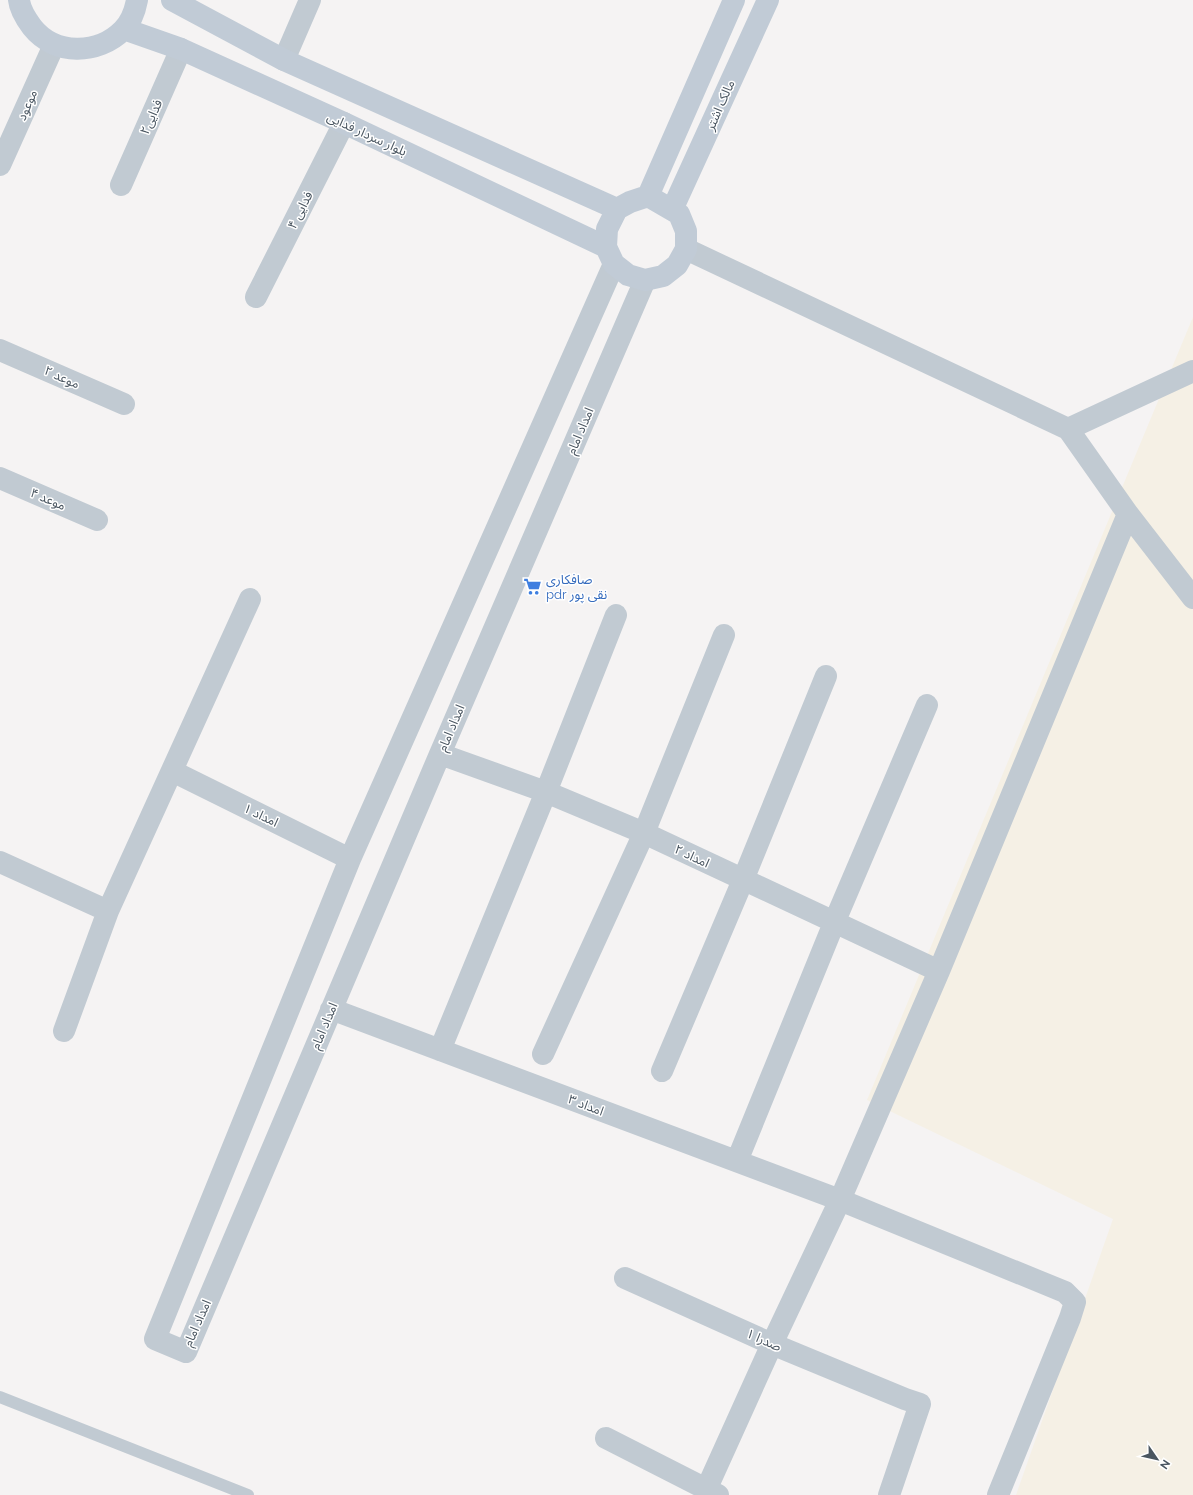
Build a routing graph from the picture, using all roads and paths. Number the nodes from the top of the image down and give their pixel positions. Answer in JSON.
{"nodes":[{"id":1,"x":138,"y":0,"type":"edge"},
{"id":2,"x":172,"y":0,"type":"edge"},
{"id":3,"x":310,"y":0,"type":"edge"},
{"id":4,"x":734,"y":0,"type":"edge"},
{"id":5,"x":768,"y":0,"type":"edge"},
{"id":6,"x":18,"y":1,"type":"edge"},
{"id":7,"x":124,"y":29,"type":"junction"},
{"id":8,"x":54,"y":45,"type":"junction"},
{"id":9,"x":181,"y":49,"type":"junction"},
{"id":10,"x":284,"y":60,"type":"junction"},
{"id":11,"x":344,"y":123,"type":"junction"},
{"id":12,"x":0,"y":163,"type":"edge"},
{"id":13,"x":121,"y":185,"type":"dead end"},
{"id":14,"x":648,"y":196,"type":"junction"},
{"id":15,"x":617,"y":209,"type":"junction"},
{"id":16,"x":672,"y":210,"type":"junction"},
{"id":17,"x":686,"y":249,"type":"junction"},
{"id":18,"x":610,"y":255,"type":"junction"},
{"id":19,"x":645,"y":280,"type":"junction"},
{"id":20,"x":256,"y":297,"type":"dead end"},
{"id":21,"x":0,"y":350,"type":"edge"},
{"id":22,"x":1193,"y":371,"type":"edge"},
{"id":23,"x":124,"y":404,"type":"dead end"},
{"id":24,"x":1068,"y":429,"type":"junction"},
{"id":25,"x":0,"y":478,"type":"edge"},
{"id":26,"x":1128,"y":514,"type":"junction"},
{"id":27,"x":97,"y":520,"type":"dead end"},
{"id":28,"x":1193,"y":598,"type":"edge"},
{"id":29,"x":250,"y":599,"type":"dead end"},
{"id":30,"x":616,"y":615,"type":"dead end"},
{"id":31,"x":724,"y":635,"type":"dead end"},
{"id":32,"x":826,"y":676,"type":"dead end"},
{"id":33,"x":928,"y":705,"type":"dead end"},
{"id":34,"x":440,"y":754,"type":"junction"},
{"id":35,"x":172,"y":771,"type":"junction"},
{"id":36,"x":546,"y":792,"type":"junction"},
{"id":37,"x":644,"y":833,"type":"junction"},
{"id":38,"x":350,"y":859,"type":"junction"},
{"id":39,"x":0,"y":862,"type":"edge"},
{"id":40,"x":743,"y":880,"type":"junction"},
{"id":41,"x":108,"y":911,"type":"junction"},
{"id":42,"x":834,"y":923,"type":"junction"},
{"id":43,"x":939,"y":971,"type":"junction"},
{"id":44,"x":331,"y":1009,"type":"junction"},
{"id":45,"x":64,"y":1031,"type":"dead end"},
{"id":46,"x":440,"y":1050,"type":"junction"},
{"id":47,"x":543,"y":1054,"type":"dead end"},
{"id":48,"x":662,"y":1071,"type":"dead end"},
{"id":49,"x":737,"y":1161,"type":"junction"},
{"id":50,"x":840,"y":1200,"type":"junction"},
{"id":51,"x":625,"y":1278,"type":"dead end"},
{"id":52,"x":772,"y":1344,"type":"junction"},
{"id":53,"x":0,"y":1397,"type":"edge"},
{"id":54,"x":606,"y":1438,"type":"dead end"},
{"id":55,"x":712,"y":1492,"type":"edge"},
{"id":56,"x":248,"y":1495,"type":"edge"},
{"id":57,"x":889,"y":1495,"type":"edge"},
{"id":58,"x":998,"y":1495,"type":"edge"}],
"edges":[{"from":1,"to":7,"type":"main road"},
{"from":2,"to":10,"type":"main road"},
{"from":3,"to":10,"type":"street"},
{"from":4,"to":14,"type":"main road"},
{"from":5,"to":16,"type":"main road","name":"مالک اشتر"},
{"from":6,"to":8,"type":"main road"},
{"from":7,"to":8,"type":"main road"},
{"from":7,"to":9,"type":"main road","name":"بلوار سردار فدایی"},
{"from":8,"to":12,"type":"street","name":"موعود"},
{"from":9,"to":11,"type":"main road","name":"بلوار سردار فدایی"},
{"from":9,"to":13,"type":"street","name":"فدایی۲"},
{"from":10,"to":15,"type":"main road"},
{"from":11,"to":18,"type":"main road","name":"بلوار سردار فدایی"},
{"from":11,"to":20,"type":"street","name":"فدایی ۴"},
{"from":14,"to":15,"type":"main road"},
{"from":14,"to":16,"type":"main road"},
{"from":15,"to":18,"type":"main road"},
{"from":16,"to":17,"type":"main road"},
{"from":17,"to":19,"type":"main road"},
{"from":17,"to":24,"type":"street"},
{"from":18,"to":19,"type":"main road"},
{"from":18,"to":38,"type":"street","name":"امداد امام"},
{"from":19,"to":34,"type":"street","name":"امداد امام"},
{"from":21,"to":23,"type":"street","name":"موعد ۲"},
{"from":22,"to":24,"type":"street"},
{"from":24,"to":26,"type":"street"},
{"from":25,"to":27,"type":"street","name":"موعد ۴"},
{"from":26,"to":28,"type":"street"},
{"from":26,"to":43,"type":"street"},
{"from":29,"to":35,"type":"street"},
{"from":30,"to":36,"type":"street"},
{"from":31,"to":37,"type":"street"},
{"from":32,"to":40,"type":"street"},
{"from":33,"to":42,"type":"street"},
{"from":34,"to":36,"type":"street","name":"امداد ۲"},
{"from":34,"to":44,"type":"street","name":"امداد امام"},
{"from":35,"to":38,"type":"street","name":"امداد ۱"},
{"from":35,"to":41,"type":"street"},
{"from":36,"to":37,"type":"street","name":"امداد ۲"},
{"from":36,"to":46,"type":"street"},
{"from":37,"to":40,"type":"street","name":"امداد ۲"},
{"from":37,"to":47,"type":"street"},
{"from":38,"to":44,"type":"street","name":"امداد امام"},
{"from":39,"to":41,"type":"street"},
{"from":40,"to":42,"type":"street","name":"امداد ۲"},
{"from":40,"to":48,"type":"street"},
{"from":41,"to":45,"type":"street"},
{"from":42,"to":43,"type":"street","name":"امداد ۲"},
{"from":42,"to":49,"type":"street"},
{"from":43,"to":50,"type":"street"},
{"from":44,"to":46,"type":"street","name":"امداد ۳"},
{"from":46,"to":49,"type":"street","name":"امداد ۳"},
{"from":49,"to":50,"type":"street","name":"امداد ۳"},
{"from":50,"to":52,"type":"street"},
{"from":50,"to":58,"type":"street","name":"امداد ۳"},
{"from":51,"to":52,"type":"street","name":"صدرا ۱"},
{"from":52,"to":55,"type":"street"},
{"from":52,"to":57,"type":"street","name":"صدرا ۱"},
{"from":53,"to":56,"type":"lane"},
{"from":54,"to":55,"type":"street"}]}
